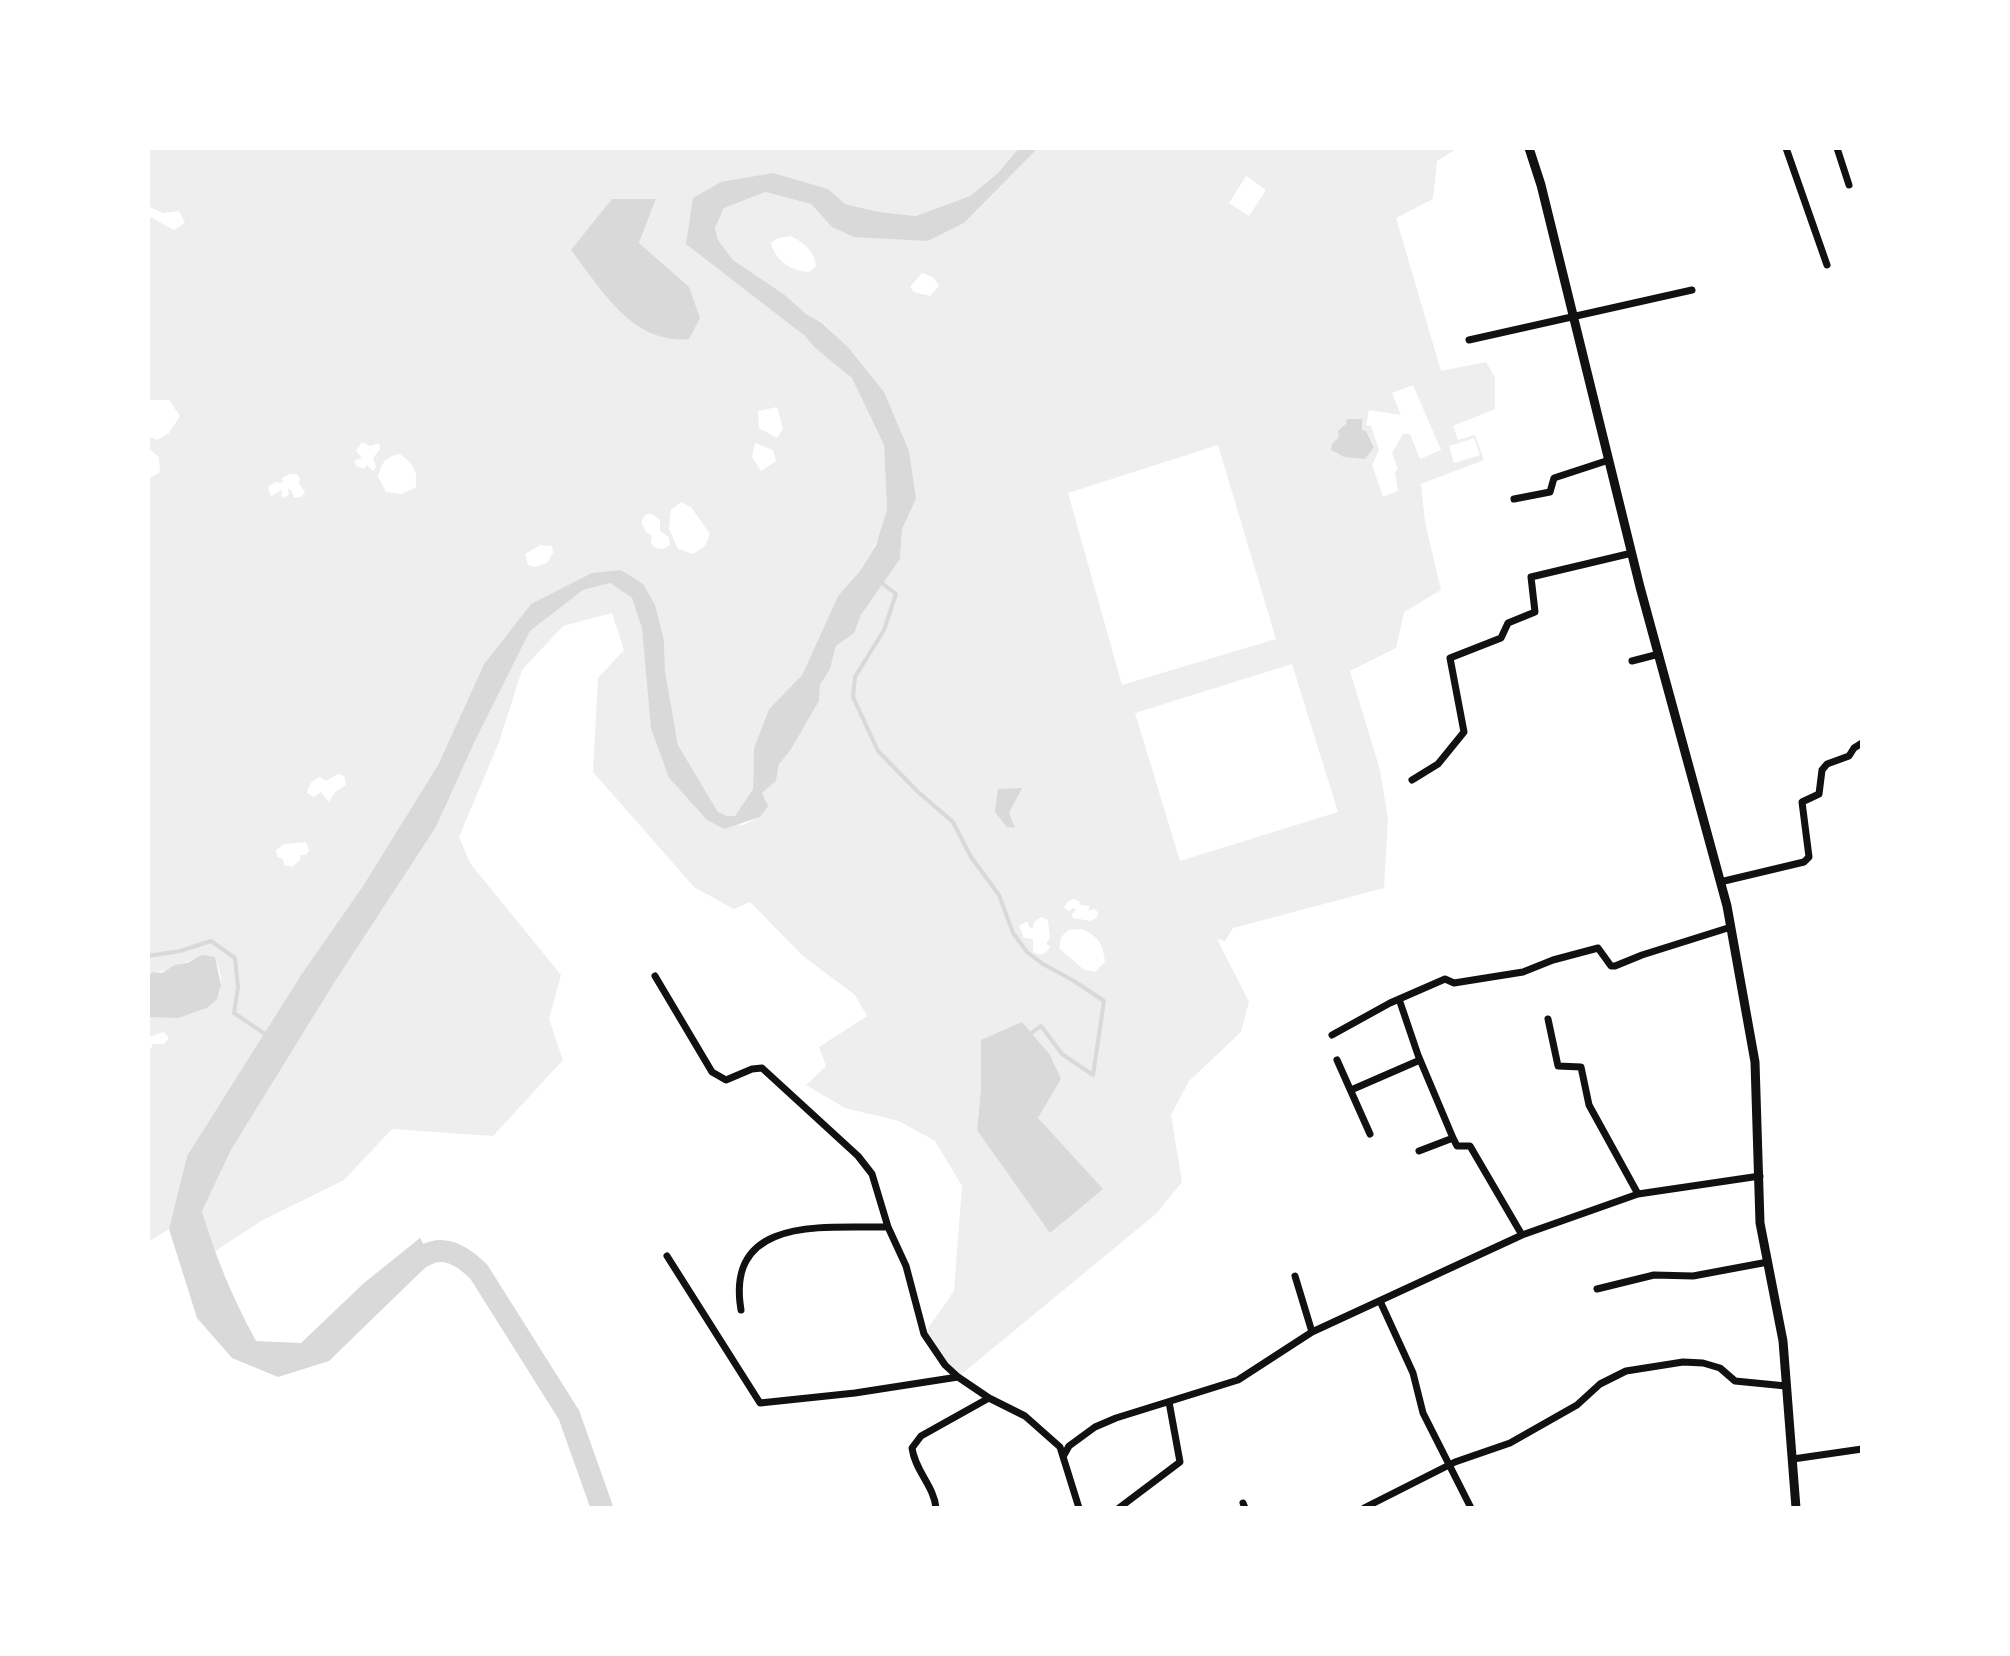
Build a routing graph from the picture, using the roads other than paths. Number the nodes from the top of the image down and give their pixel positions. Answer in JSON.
{"nodes":[{"id":1,"x":1529,"y":148,"type":"edge"},
{"id":2,"x":1786,"y":148,"type":"edge"},
{"id":3,"x":1837,"y":148,"type":"edge"},
{"id":4,"x":1849,"y":185,"type":"dead end"},
{"id":5,"x":1827,"y":265,"type":"dead end"},
{"id":6,"x":1692,"y":290,"type":"dead end"},
{"id":7,"x":1572,"y":317,"type":"junction"},
{"id":8,"x":1469,"y":340,"type":"dead end"},
{"id":9,"x":1609,"y":460,"type":"junction"},
{"id":10,"x":1514,"y":499,"type":"dead end"},
{"id":11,"x":1632,"y":553,"type":"junction"},
{"id":12,"x":1659,"y":654,"type":"junction"},
{"id":13,"x":1632,"y":661,"type":"dead end"},
{"id":14,"x":1862,"y":743,"type":"edge"},
{"id":15,"x":1412,"y":780,"type":"dead end"},
{"id":16,"x":1720,"y":882,"type":"junction"},
{"id":17,"x":1731,"y":927,"type":"junction"},
{"id":18,"x":655,"y":976,"type":"dead end"},
{"id":19,"x":1399,"y":999,"type":"junction"},
{"id":20,"x":1548,"y":1019,"type":"dead end"},
{"id":21,"x":1332,"y":1035,"type":"dead end"},
{"id":22,"x":1337,"y":1060,"type":"dead end"},
{"id":23,"x":1420,"y":1060,"type":"junction"},
{"id":24,"x":1351,"y":1090,"type":"junction"},
{"id":25,"x":1370,"y":1134,"type":"dead end"},
{"id":26,"x":1453,"y":1138,"type":"junction"},
{"id":27,"x":1419,"y":1151,"type":"dead end"},
{"id":28,"x":1760,"y":1176,"type":"junction"},
{"id":29,"x":1638,"y":1194,"type":"junction"},
{"id":30,"x":888,"y":1227,"type":"junction"},
{"id":31,"x":1522,"y":1235,"type":"junction"},
{"id":32,"x":667,"y":1256,"type":"dead end"},
{"id":33,"x":1768,"y":1262,"type":"junction"},
{"id":34,"x":1295,"y":1276,"type":"dead end"},
{"id":35,"x":1597,"y":1289,"type":"dead end"},
{"id":36,"x":1380,"y":1301,"type":"junction"},
{"id":37,"x":741,"y":1310,"type":"dead end"},
{"id":38,"x":1312,"y":1332,"type":"junction"},
{"id":39,"x":958,"y":1377,"type":"junction"},
{"id":40,"x":1786,"y":1386,"type":"junction"},
{"id":41,"x":989,"y":1398,"type":"junction"},
{"id":42,"x":1169,"y":1402,"type":"junction"},
{"id":43,"x":1862,"y":1449,"type":"edge"},
{"id":44,"x":1064,"y":1455,"type":"junction"},
{"id":45,"x":1793,"y":1459,"type":"junction"},
{"id":46,"x":1449,"y":1465,"type":"junction"},
{"id":47,"x":936,"y":1508,"type":"edge"},
{"id":48,"x":1079,"y":1508,"type":"edge"},
{"id":49,"x":1119,"y":1508,"type":"edge"},
{"id":50,"x":1364,"y":1508,"type":"edge"},
{"id":51,"x":1471,"y":1508,"type":"edge"},
{"id":52,"x":1796,"y":1508,"type":"edge"}],
"edges":[{"from":1,"to":7,"type":"street"},
{"from":2,"to":5,"type":"street"},
{"from":3,"to":4,"type":"street"},
{"from":6,"to":7,"type":"street"},
{"from":7,"to":8,"type":"street"},
{"from":7,"to":9,"type":"street"},
{"from":9,"to":10,"type":"street"},
{"from":9,"to":11,"type":"street"},
{"from":11,"to":12,"type":"street"},
{"from":11,"to":15,"type":"street"},
{"from":12,"to":13,"type":"street"},
{"from":12,"to":16,"type":"street"},
{"from":14,"to":16,"type":"street"},
{"from":16,"to":17,"type":"street"},
{"from":17,"to":19,"type":"street"},
{"from":17,"to":28,"type":"street"},
{"from":18,"to":30,"type":"street"},
{"from":19,"to":21,"type":"street"},
{"from":19,"to":23,"type":"street"},
{"from":20,"to":29,"type":"street"},
{"from":22,"to":24,"type":"street"},
{"from":23,"to":24,"type":"street"},
{"from":23,"to":26,"type":"street"},
{"from":24,"to":25,"type":"street"},
{"from":26,"to":27,"type":"street"},
{"from":26,"to":31,"type":"street"},
{"from":28,"to":29,"type":"street"},
{"from":28,"to":33,"type":"street"},
{"from":29,"to":31,"type":"street"},
{"from":30,"to":37,"type":"street"},
{"from":30,"to":39,"type":"street"},
{"from":31,"to":36,"type":"street"},
{"from":32,"to":39,"type":"street"},
{"from":33,"to":35,"type":"street"},
{"from":33,"to":40,"type":"street"},
{"from":34,"to":38,"type":"street"},
{"from":36,"to":38,"type":"street"},
{"from":36,"to":46,"type":"street"},
{"from":38,"to":42,"type":"street"},
{"from":39,"to":41,"type":"street"},
{"from":40,"to":45,"type":"street"},
{"from":40,"to":46,"type":"street"},
{"from":41,"to":44,"type":"street"},
{"from":41,"to":47,"type":"street"},
{"from":42,"to":44,"type":"street"},
{"from":42,"to":49,"type":"street"},
{"from":43,"to":45,"type":"street"},
{"from":44,"to":48,"type":"street"},
{"from":45,"to":52,"type":"street"},
{"from":46,"to":50,"type":"street"},
{"from":46,"to":51,"type":"street"}]}
